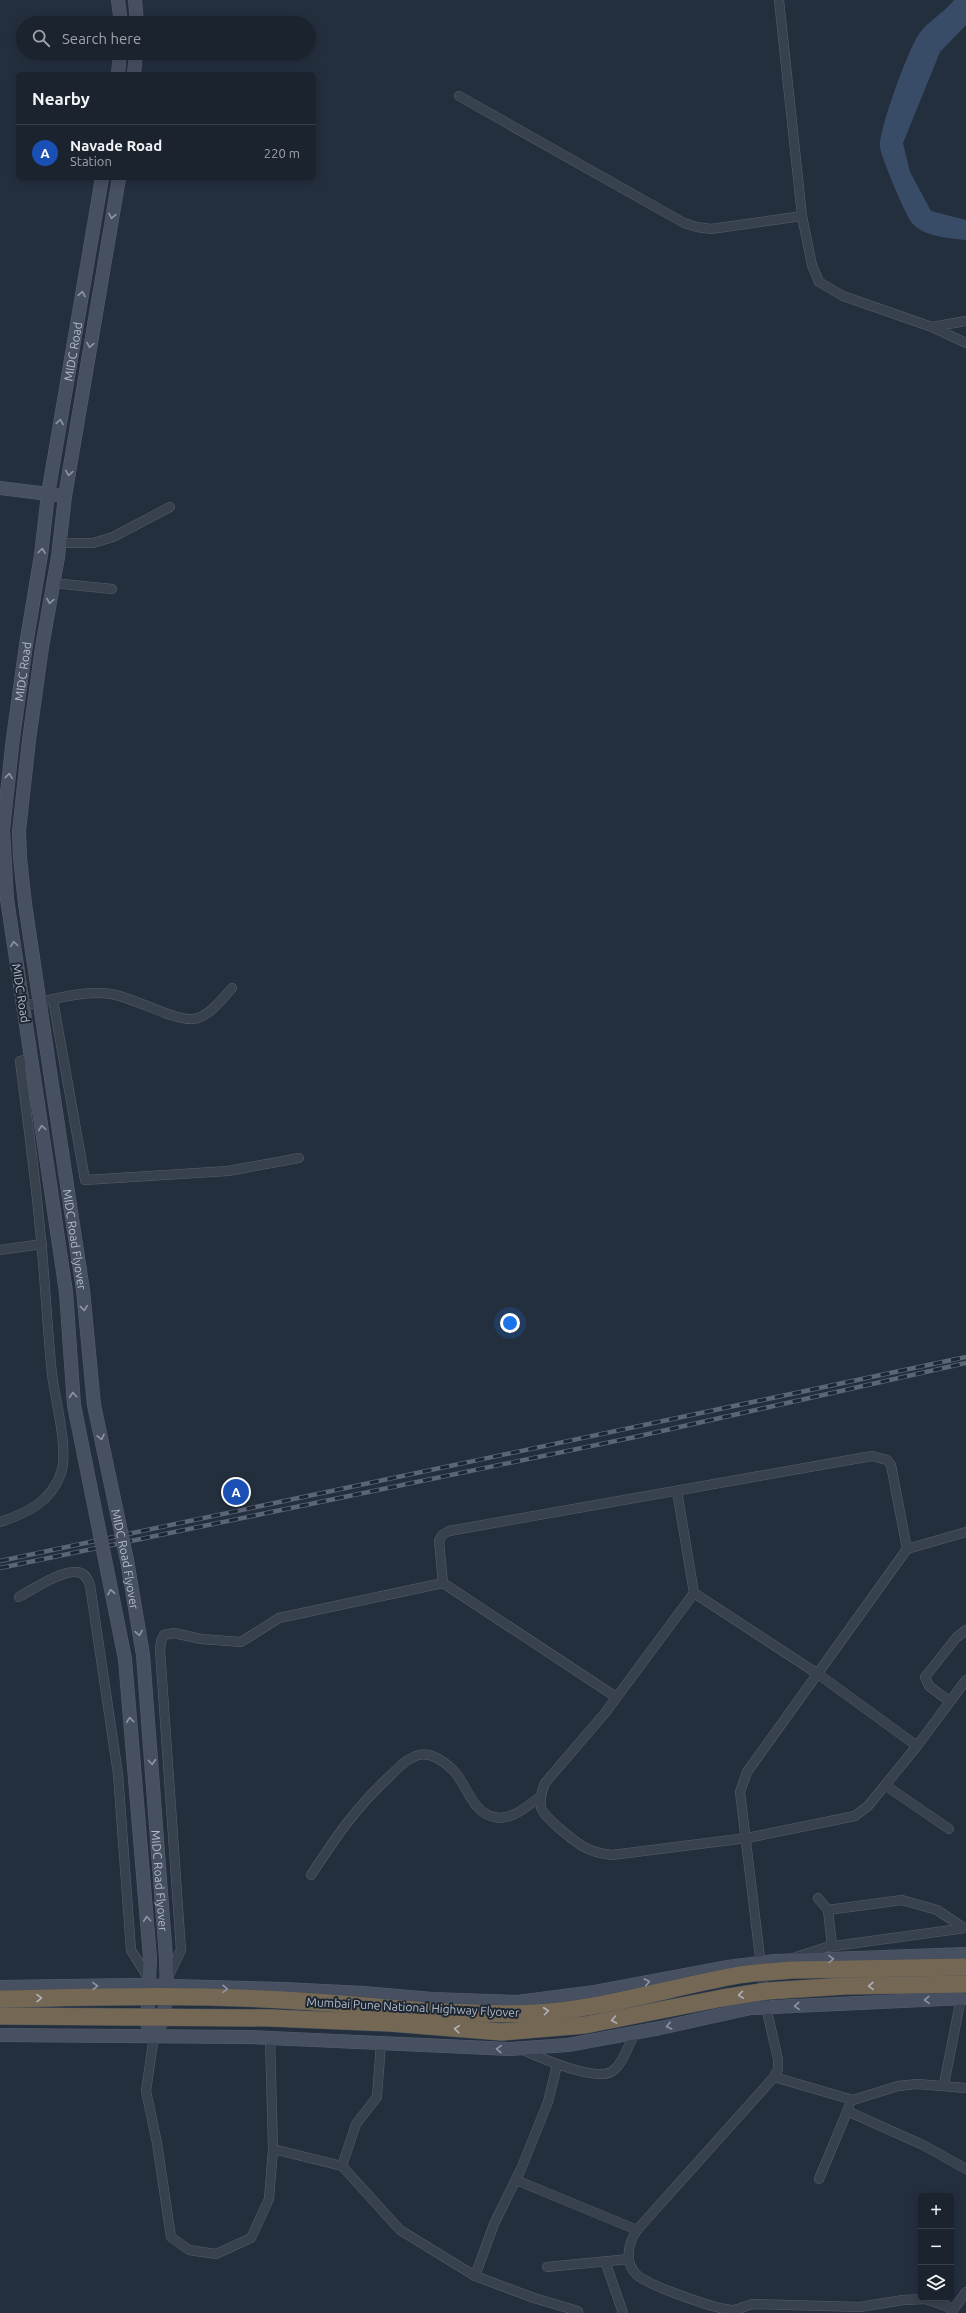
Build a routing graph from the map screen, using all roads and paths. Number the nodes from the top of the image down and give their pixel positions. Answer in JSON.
{"nodes":[{"id":1,"x":118,"y":0,"type":"edge"},
{"id":2,"x":135,"y":0,"type":"edge"},
{"id":3,"x":780,"y":0,"type":"edge"},
{"id":4,"x":120,"y":16,"type":"edge"},
{"id":5,"x":136,"y":16,"type":"edge"},
{"id":6,"x":119,"y":60,"type":"edge"},
{"id":7,"x":135,"y":60,"type":"edge"},
{"id":8,"x":118,"y":72,"type":"edge"},
{"id":9,"x":134,"y":72,"type":"edge"},
{"id":10,"x":459,"y":96,"type":"dead end"},
{"id":11,"x":102,"y":180,"type":"edge"},
{"id":12,"x":119,"y":180,"type":"edge"},
{"id":13,"x":802,"y":216,"type":"junction"},
{"id":14,"x":966,"y":322,"type":"edge"},
{"id":15,"x":932,"y":327,"type":"junction"},
{"id":16,"x":966,"y":343,"type":"edge"},
{"id":17,"x":0,"y":488,"type":"edge"},
{"id":18,"x":48,"y":494,"type":"junction"},
{"id":19,"x":65,"y":496,"type":"junction"},
{"id":20,"x":170,"y":507,"type":"dead end"},
{"id":21,"x":59,"y":543,"type":"junction"},
{"id":22,"x":53,"y":583,"type":"junction"},
{"id":23,"x":112,"y":590,"type":"dead end"},
{"id":24,"x":232,"y":988,"type":"dead end"},
{"id":25,"x":53,"y":1000,"type":"junction"},
{"id":26,"x":39,"y":1002,"type":"junction"},
{"id":27,"x":23,"y":1006,"type":"junction"},
{"id":28,"x":31,"y":1059,"type":"junction"},
{"id":29,"x":299,"y":1158,"type":"dead end"},
{"id":30,"x":65,"y":1167,"type":"junction"},
{"id":31,"x":48,"y":1172,"type":"junction"},
{"id":32,"x":42,"y":1244,"type":"junction"},
{"id":33,"x":0,"y":1250,"type":"edge"},
{"id":34,"x":677,"y":1491,"type":"junction"},
{"id":35,"x":0,"y":1522,"type":"edge"},
{"id":36,"x":966,"y":1532,"type":"edge"},
{"id":37,"x":907,"y":1549,"type":"junction"},
{"id":38,"x":443,"y":1583,"type":"junction"},
{"id":39,"x":694,"y":1593,"type":"junction"},
{"id":40,"x":19,"y":1597,"type":"dead end"},
{"id":41,"x":966,"y":1630,"type":"edge"},
{"id":42,"x":818,"y":1674,"type":"junction"},
{"id":43,"x":966,"y":1680,"type":"edge"},
{"id":44,"x":616,"y":1697,"type":"junction"},
{"id":45,"x":949,"y":1701,"type":"junction"},
{"id":46,"x":917,"y":1746,"type":"junction"},
{"id":47,"x":885,"y":1785,"type":"junction"},
{"id":48,"x":540,"y":1797,"type":"junction"},
{"id":49,"x":949,"y":1828,"type":"dead end"},
{"id":50,"x":747,"y":1838,"type":"junction"},
{"id":51,"x":311,"y":1875,"type":"dead end"},
{"id":52,"x":818,"y":1898,"type":"dead end"},
{"id":53,"x":828,"y":1910,"type":"junction"},
{"id":54,"x":965,"y":1928,"type":"edge"},
{"id":55,"x":832,"y":1946,"type":"junction"},
{"id":56,"x":966,"y":1954,"type":"edge"},
{"id":57,"x":782,"y":1961,"type":"junction"},
{"id":58,"x":762,"y":1963,"type":"junction"},
{"id":59,"x":966,"y":1967,"type":"edge"},
{"id":60,"x":150,"y":1983,"type":"junction"},
{"id":61,"x":167,"y":1983,"type":"junction"},
{"id":62,"x":0,"y":1987,"type":"edge"},
{"id":63,"x":964,"y":1993,"type":"edge"},
{"id":64,"x":0,"y":2000,"type":"edge"},
{"id":65,"x":766,"y":2007,"type":"junction"},
{"id":66,"x":0,"y":2016,"type":"edge"},
{"id":67,"x":635,"y":2032,"type":"junction"},
{"id":68,"x":0,"y":2036,"type":"edge"},
{"id":69,"x":154,"y":2036,"type":"junction"},
{"id":70,"x":270,"y":2038,"type":"junction"},
{"id":71,"x":381,"y":2043,"type":"junction"},
{"id":72,"x":520,"y":2048,"type":"junction"},
{"id":73,"x":557,"y":2065,"type":"junction"},
{"id":74,"x":774,"y":2077,"type":"junction"},
{"id":75,"x":944,"y":2084,"type":"junction"},
{"id":76,"x":966,"y":2088,"type":"edge"},
{"id":77,"x":852,"y":2100,"type":"junction"},
{"id":78,"x":847,"y":2111,"type":"junction"},
{"id":79,"x":273,"y":2149,"type":"junction"},
{"id":80,"x":342,"y":2166,"type":"junction"},
{"id":81,"x":966,"y":2169,"type":"edge"},
{"id":82,"x":819,"y":2179,"type":"dead end"},
{"id":83,"x":516,"y":2180,"type":"junction"},
{"id":84,"x":637,"y":2230,"type":"junction"},
{"id":85,"x":628,"y":2259,"type":"junction"},
{"id":86,"x":605,"y":2261,"type":"junction"},
{"id":87,"x":547,"y":2267,"type":"dead end"},
{"id":88,"x":475,"y":2276,"type":"junction"},
{"id":89,"x":966,"y":2292,"type":"edge"},
{"id":90,"x":578,"y":2311,"type":"dead end"},
{"id":91,"x":952,"y":2311,"type":"edge"},
{"id":92,"x":623,"y":2313,"type":"edge"}],
"edges":[{"from":1,"to":4,"type":"main road"},
{"from":2,"to":5,"type":"main road"},
{"from":3,"to":13,"type":"street"},
{"from":6,"to":8,"type":"main road"},
{"from":7,"to":9,"type":"main road"},
{"from":10,"to":13,"type":"street"},
{"from":18,"to":11,"type":"main road","name":"MIDC Road","one_way":true},
{"from":12,"to":19,"type":"main road","name":"MIDC Road","one_way":true},
{"from":13,"to":15,"type":"street"},
{"from":14,"to":15,"type":"street"},
{"from":15,"to":16,"type":"street"},
{"from":17,"to":18,"type":"main road"},
{"from":18,"to":19,"type":"main road"},
{"from":27,"to":18,"type":"main road","name":"MIDC Road","one_way":true},
{"from":19,"to":21,"type":"main road","name":"MIDC Road"},
{"from":20,"to":21,"type":"street"},
{"from":21,"to":22,"type":"main road","name":"MIDC Road"},
{"from":22,"to":23,"type":"street"},
{"from":22,"to":26,"type":"main road","name":"MIDC Road","one_way":true},
{"from":24,"to":25,"type":"street"},
{"from":25,"to":26,"type":"street"},
{"from":25,"to":29,"type":"street"},
{"from":26,"to":27,"type":"street"},
{"from":26,"to":30,"type":"main road","name":"MIDC Road"},
{"from":27,"to":28,"type":"main road","name":"MIDC Road"},
{"from":31,"to":28,"type":"main road","name":"MIDC Road","one_way":true},
{"from":28,"to":32,"type":"street"},
{"from":30,"to":31,"type":"main road"},
{"from":30,"to":61,"type":"main road","name":"MIDC Road Flyover","one_way":true,"bridge":true},
{"from":60,"to":31,"type":"main road","name":"MIDC Road Flyover","one_way":true,"bridge":true},
{"from":32,"to":33,"type":"street"},
{"from":32,"to":35,"type":"street"},
{"from":34,"to":37,"type":"street"},
{"from":34,"to":38,"type":"street"},
{"from":34,"to":39,"type":"street"},
{"from":36,"to":37,"type":"street"},
{"from":37,"to":42,"type":"street"},
{"from":38,"to":44,"type":"street"},
{"from":38,"to":61,"type":"street"},
{"from":39,"to":42,"type":"street"},
{"from":39,"to":44,"type":"street"},
{"from":40,"to":60,"type":"street"},
{"from":41,"to":45,"type":"street"},
{"from":42,"to":46,"type":"street"},
{"from":42,"to":50,"type":"street"},
{"from":43,"to":45,"type":"street"},
{"from":44,"to":48,"type":"street"},
{"from":45,"to":46,"type":"street"},
{"from":46,"to":47,"type":"street"},
{"from":47,"to":49,"type":"street"},
{"from":47,"to":50,"type":"street"},
{"from":48,"to":50,"type":"street"},
{"from":48,"to":51,"type":"street"},
{"from":50,"to":58,"type":"street"},
{"from":52,"to":53,"type":"street"},
{"from":53,"to":54,"type":"street"},
{"from":53,"to":55,"type":"street"},
{"from":54,"to":55,"type":"street"},
{"from":55,"to":57,"type":"street"},
{"from":57,"to":56,"type":"main road","one_way":true},
{"from":57,"to":58,"type":"main road"},
{"from":61,"to":58,"type":"main road","one_way":true},
{"from":58,"to":65,"type":"street"},
{"from":64,"to":59,"type":"highway","name":"Mumbai Pune National Highway Flyover","one_way":true,"bridge":true},
{"from":60,"to":61,"type":"main road"},
{"from":62,"to":60,"type":"main road","one_way":true},
{"from":60,"to":69,"type":"main road","name":"MIDC Road Flyover"},
{"from":61,"to":69,"type":"main road","name":"MIDC Road Flyover"},
{"from":63,"to":65,"type":"main road","one_way":true},
{"from":63,"to":66,"type":"highway","name":"Mumbai Pune National Highway Flyover","one_way":true,"bridge":true},
{"from":63,"to":75,"type":"street"},
{"from":65,"to":67,"type":"main road","one_way":true},
{"from":65,"to":74,"type":"street"},
{"from":67,"to":72,"type":"main road"},
{"from":67,"to":73,"type":"street"},
{"from":68,"to":69,"type":"main road"},
{"from":69,"to":70,"type":"main road"},
{"from":69,"to":79,"type":"street"},
{"from":70,"to":71,"type":"main road"},
{"from":70,"to":79,"type":"street"},
{"from":72,"to":71,"type":"main road","one_way":true},
{"from":71,"to":80,"type":"street"},
{"from":72,"to":73,"type":"street"},
{"from":73,"to":83,"type":"street"},
{"from":74,"to":77,"type":"street"},
{"from":74,"to":84,"type":"street"},
{"from":75,"to":76,"type":"street"},
{"from":75,"to":77,"type":"street"},
{"from":77,"to":78,"type":"street"},
{"from":78,"to":81,"type":"street"},
{"from":78,"to":82,"type":"street"},
{"from":79,"to":80,"type":"street"},
{"from":80,"to":88,"type":"street"},
{"from":83,"to":84,"type":"street"},
{"from":83,"to":88,"type":"street"},
{"from":84,"to":85,"type":"street"},
{"from":85,"to":86,"type":"street"},
{"from":85,"to":91,"type":"street"},
{"from":86,"to":87,"type":"street"},
{"from":86,"to":92,"type":"street"},
{"from":88,"to":90,"type":"street"},
{"from":89,"to":91,"type":"street"}]}
